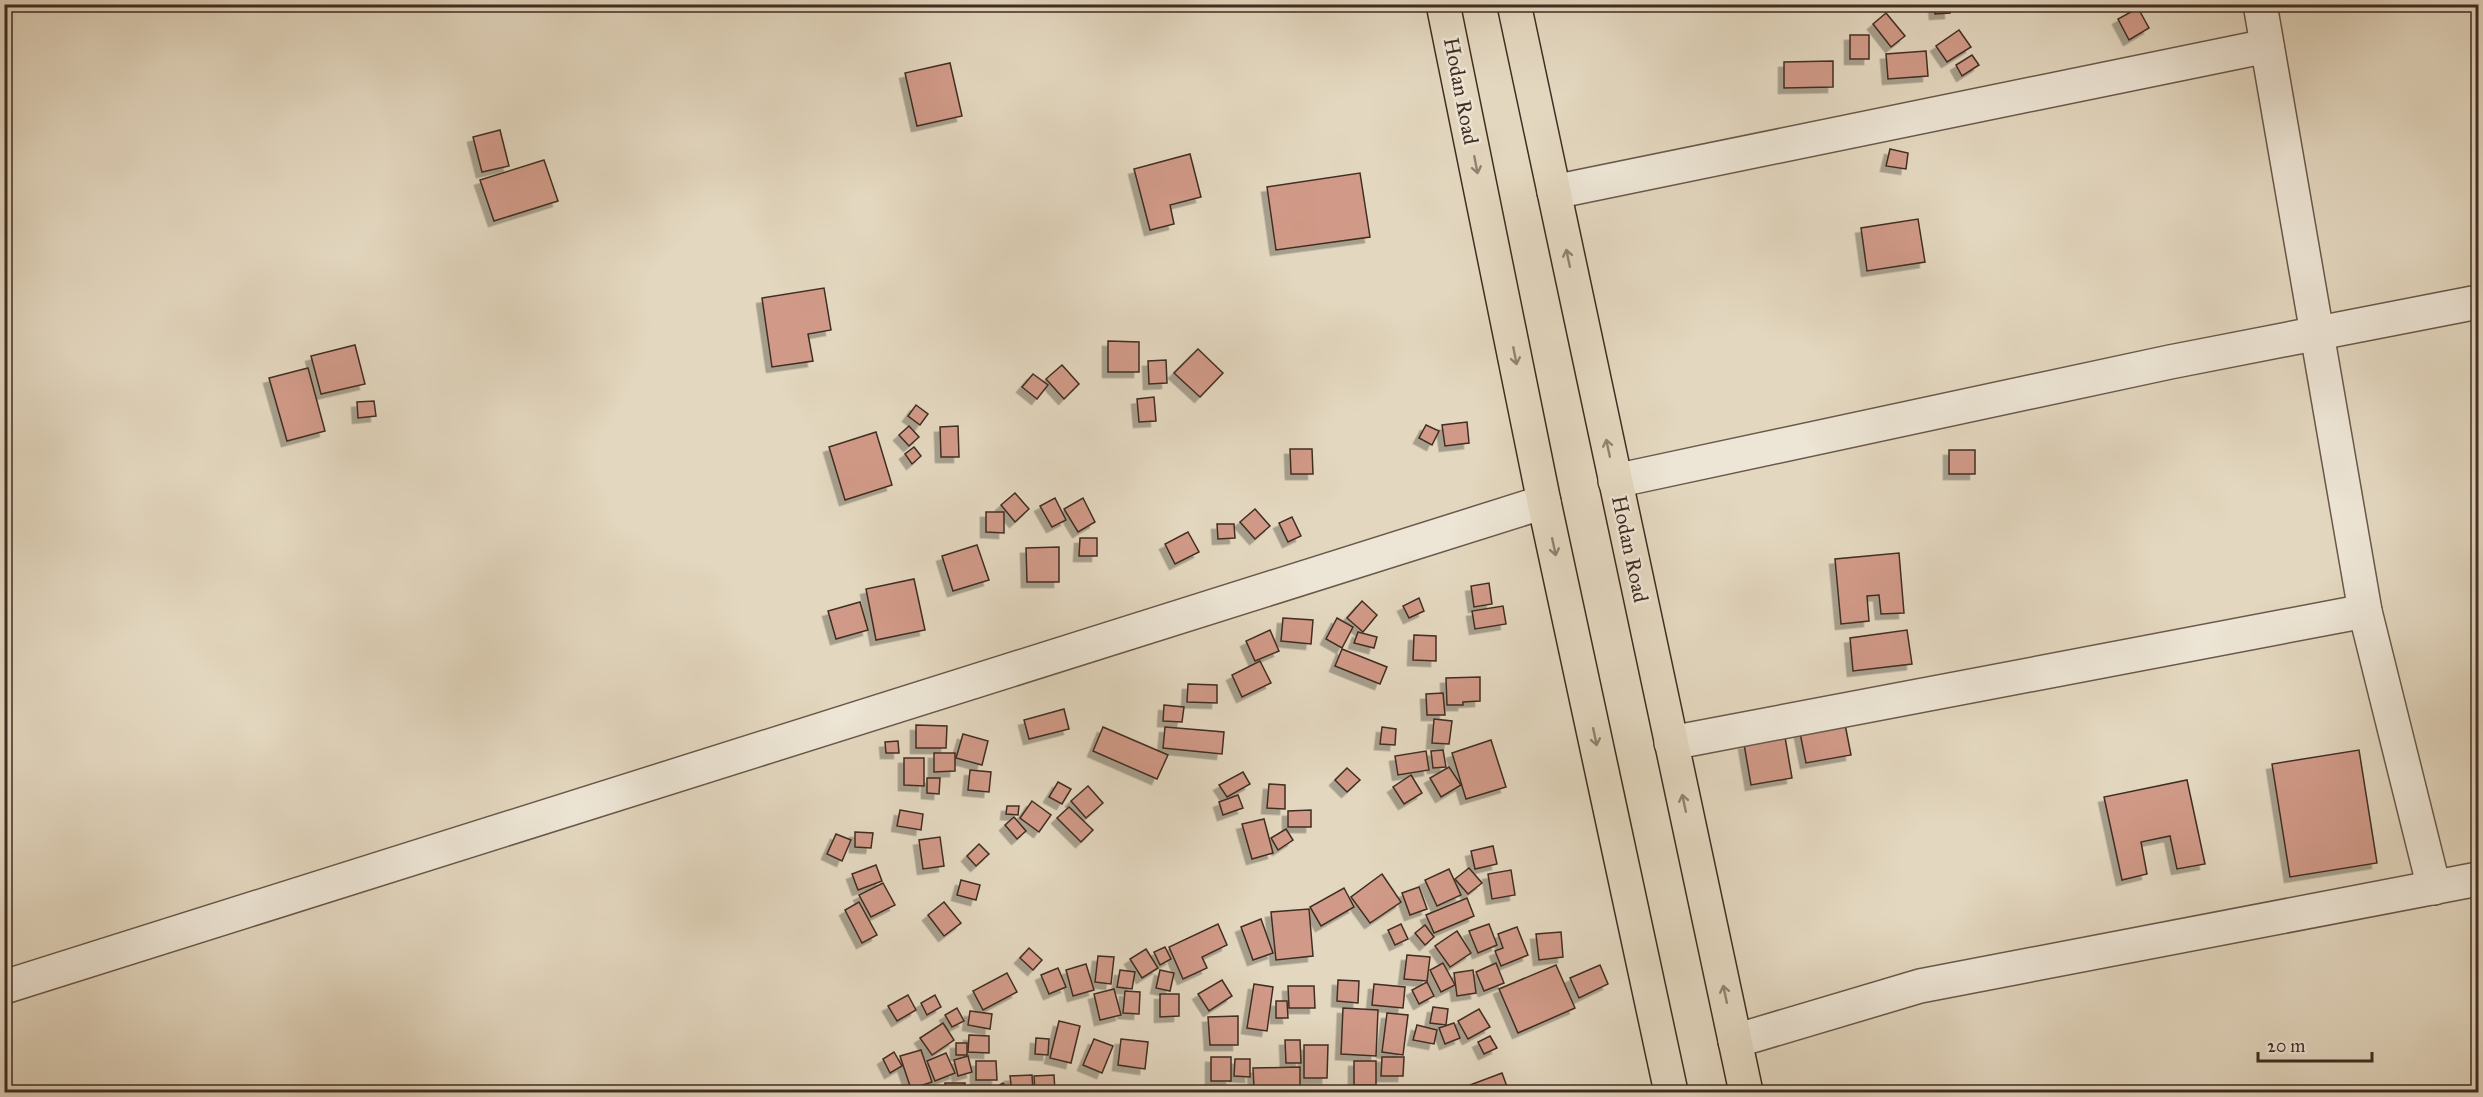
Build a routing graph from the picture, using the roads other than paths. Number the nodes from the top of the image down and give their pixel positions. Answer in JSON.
{"nodes":[{"id":1,"x":1443,"y":4,"type":"edge"},
{"id":2,"x":1514,"y":4,"type":"edge"},
{"id":3,"x":2260,"y":4,"type":"edge"},
{"id":4,"x":2267,"y":46,"type":"junction"},
{"id":5,"x":1554,"y":192,"type":"junction"},
{"id":6,"x":2478,"y":303,"type":"edge"},
{"id":7,"x":2318,"y":335,"type":"junction"},
{"id":8,"x":1615,"y":481,"type":"junction"},
{"id":9,"x":1544,"y":502,"type":"junction"},
{"id":10,"x":2364,"y":611,"type":"junction"},
{"id":11,"x":1671,"y":743,"type":"junction"},
{"id":12,"x":2478,"y":879,"type":"edge"},
{"id":13,"x":2434,"y":888,"type":"junction"},
{"id":14,"x":4,"y":987,"type":"edge"},
{"id":15,"x":1735,"y":1041,"type":"junction"},
{"id":16,"x":1671,"y":1092,"type":"edge"},
{"id":17,"x":1746,"y":1092,"type":"edge"}],
"edges":[{"from":1,"to":9,"type":"main road","name":"Hodan Road","one_way":true},
{"from":2,"to":5,"type":"main road","name":"Hodan Road"},
{"from":3,"to":4,"type":"street"},
{"from":4,"to":5,"type":"street"},
{"from":4,"to":7,"type":"street"},
{"from":8,"to":5,"type":"main road","name":"Hodan Road","one_way":true},
{"from":6,"to":7,"type":"street"},
{"from":7,"to":8,"type":"street"},
{"from":7,"to":10,"type":"street"},
{"from":8,"to":11,"type":"main road","name":"Hodan Road"},
{"from":9,"to":14,"type":"street"},
{"from":9,"to":16,"type":"main road","name":"Hodan Road","one_way":true},
{"from":10,"to":11,"type":"street"},
{"from":10,"to":13,"type":"street"},
{"from":15,"to":11,"type":"main road","name":"Hodan Road","one_way":true},
{"from":12,"to":13,"type":"street"},
{"from":13,"to":15,"type":"street"},
{"from":15,"to":17,"type":"main road","name":"Hodan Road"}]}
